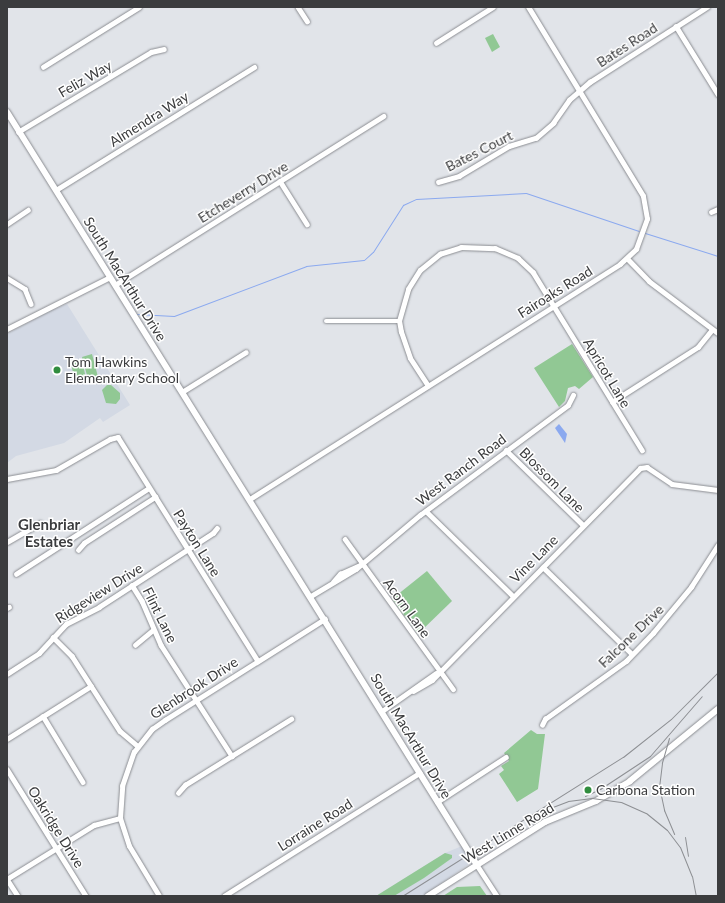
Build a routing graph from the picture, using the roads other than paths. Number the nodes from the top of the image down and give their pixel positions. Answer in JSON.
{"nodes":[{"id":1,"x":139,"y":7,"type":"edge"},
{"id":2,"x":298,"y":7,"type":"edge"},
{"id":3,"x":493,"y":7,"type":"edge"},
{"id":4,"x":528,"y":7,"type":"edge"},
{"id":5,"x":707,"y":7,"type":"edge"},
{"id":6,"x":307,"y":21,"type":"dead end"},
{"id":7,"x":676,"y":26,"type":"junction"},
{"id":8,"x":436,"y":43,"type":"dead end"},
{"id":9,"x":164,"y":49,"type":"dead end"},
{"id":10,"x":43,"y":67,"type":"dead end"},
{"id":11,"x":254,"y":67,"type":"dead end"},
{"id":12,"x":580,"y":90,"type":"junction"},
{"id":13,"x":718,"y":94,"type":"edge"},
{"id":14,"x":7,"y":112,"type":"edge"},
{"id":15,"x":383,"y":116,"type":"dead end"},
{"id":16,"x":18,"y":132,"type":"junction"},
{"id":17,"x":280,"y":181,"type":"junction"},
{"id":18,"x":438,"y":182,"type":"dead end"},
{"id":19,"x":56,"y":190,"type":"junction"},
{"id":20,"x":718,"y":209,"type":"edge"},
{"id":21,"x":28,"y":210,"type":"dead end"},
{"id":22,"x":711,"y":212,"type":"dead end"},
{"id":23,"x":7,"y":224,"type":"edge"},
{"id":24,"x":307,"y":224,"type":"dead end"},
{"id":25,"x":628,"y":259,"type":"junction"},
{"id":26,"x":110,"y":277,"type":"junction"},
{"id":27,"x":7,"y":278,"type":"edge"},
{"id":28,"x":115,"y":285,"type":"junction"},
{"id":29,"x":31,"y":304,"type":"dead end"},
{"id":30,"x":554,"y":306,"type":"junction"},
{"id":31,"x":326,"y":321,"type":"dead end"},
{"id":32,"x":399,"y":321,"type":"junction"},
{"id":33,"x":7,"y":329,"type":"edge"},
{"id":34,"x":712,"y":330,"type":"junction"},
{"id":35,"x":718,"y":333,"type":"edge"},
{"id":36,"x":246,"y":352,"type":"dead end"},
{"id":37,"x":428,"y":386,"type":"junction"},
{"id":38,"x":182,"y":392,"type":"junction"},
{"id":39,"x":573,"y":395,"type":"dead end"},
{"id":40,"x":612,"y":402,"type":"junction"},
{"id":41,"x":506,"y":450,"type":"junction"},
{"id":42,"x":642,"y":450,"type":"dead end"},
{"id":43,"x":7,"y":479,"type":"edge"},
{"id":44,"x":149,"y":488,"type":"junction"},
{"id":45,"x":718,"y":490,"type":"edge"},
{"id":46,"x":155,"y":497,"type":"junction"},
{"id":47,"x":250,"y":499,"type":"junction"},
{"id":48,"x":426,"y":511,"type":"junction"},
{"id":49,"x":40,"y":523,"type":"dead end"},
{"id":50,"x":582,"y":525,"type":"junction"},
{"id":51,"x":217,"y":528,"type":"dead end"},
{"id":52,"x":344,"y":539,"type":"dead end"},
{"id":53,"x":7,"y":542,"type":"edge"},
{"id":54,"x":718,"y":544,"type":"edge"},
{"id":55,"x":188,"y":549,"type":"junction"},
{"id":56,"x":78,"y":550,"type":"dead end"},
{"id":57,"x":361,"y":564,"type":"junction"},
{"id":58,"x":542,"y":566,"type":"junction"},
{"id":59,"x":16,"y":574,"type":"dead end"},
{"id":60,"x":132,"y":585,"type":"junction"},
{"id":61,"x":311,"y":596,"type":"junction"},
{"id":62,"x":513,"y":596,"type":"junction"},
{"id":63,"x":325,"y":619,"type":"junction"},
{"id":64,"x":153,"y":630,"type":"junction"},
{"id":65,"x":54,"y":637,"type":"junction"},
{"id":66,"x":135,"y":645,"type":"dead end"},
{"id":67,"x":632,"y":654,"type":"junction"},
{"id":68,"x":258,"y":661,"type":"junction"},
{"id":69,"x":439,"y":671,"type":"junction"},
{"id":70,"x":7,"y":674,"type":"edge"},
{"id":71,"x":91,"y":686,"type":"junction"},
{"id":72,"x":453,"y":689,"type":"dead end"},
{"id":73,"x":196,"y":699,"type":"junction"},
{"id":74,"x":718,"y":709,"type":"edge"},
{"id":75,"x":382,"y":711,"type":"junction"},
{"id":76,"x":43,"y":716,"type":"junction"},
{"id":77,"x":291,"y":719,"type":"dead end"},
{"id":78,"x":542,"y":725,"type":"dead end"},
{"id":79,"x":7,"y":738,"type":"edge"},
{"id":80,"x":138,"y":746,"type":"junction"},
{"id":81,"x":232,"y":756,"type":"junction"},
{"id":82,"x":506,"y":757,"type":"dead end"},
{"id":83,"x":7,"y":769,"type":"edge"},
{"id":84,"x":419,"y":773,"type":"junction"},
{"id":85,"x":83,"y":782,"type":"dead end"},
{"id":86,"x":178,"y":793,"type":"dead end"},
{"id":87,"x":437,"y":802,"type":"junction"},
{"id":88,"x":120,"y":818,"type":"junction"},
{"id":89,"x":56,"y":847,"type":"junction"},
{"id":90,"x":477,"y":865,"type":"junction"},
{"id":91,"x":7,"y":879,"type":"edge"},
{"id":92,"x":18,"y":896,"type":"edge"},
{"id":93,"x":86,"y":896,"type":"edge"},
{"id":94,"x":159,"y":896,"type":"edge"},
{"id":95,"x":224,"y":896,"type":"edge"},
{"id":96,"x":428,"y":896,"type":"edge"},
{"id":97,"x":497,"y":896,"type":"edge"}],
"edges":[{"from":1,"to":10,"type":"street"},
{"from":2,"to":6,"type":"street"},
{"from":3,"to":8,"type":"street"},
{"from":4,"to":12,"type":"street","name":"Fairoaks Road"},
{"from":5,"to":7,"type":"street","name":"Bates Road"},
{"from":7,"to":12,"type":"street","name":"Bates Road"},
{"from":7,"to":13,"type":"street"},
{"from":9,"to":16,"type":"street","name":"Feliz Way"},
{"from":11,"to":19,"type":"street","name":"Almendra Way"},
{"from":12,"to":18,"type":"street","name":"Bates Court"},
{"from":12,"to":25,"type":"street","name":"Fairoaks Road"},
{"from":14,"to":16,"type":"street","name":"South MacArthur Drive"},
{"from":15,"to":17,"type":"street","name":"Etcheverry Drive"},
{"from":16,"to":19,"type":"street","name":"South MacArthur Drive"},
{"from":17,"to":24,"type":"street"},
{"from":17,"to":28,"type":"street","name":"Etcheverry Drive"},
{"from":19,"to":26,"type":"street","name":"South MacArthur Drive"},
{"from":20,"to":22,"type":"street"},
{"from":21,"to":23,"type":"street"},
{"from":25,"to":30,"type":"street","name":"Fairoaks Road"},
{"from":25,"to":34,"type":"street"},
{"from":26,"to":28,"type":"street","name":"South MacArthur Drive"},
{"from":26,"to":33,"type":"street"},
{"from":27,"to":29,"type":"street"},
{"from":28,"to":38,"type":"street","name":"South MacArthur Drive"},
{"from":30,"to":32,"type":"street","name":"Apricot Lane"},
{"from":30,"to":37,"type":"street","name":"Fairoaks Road"},
{"from":30,"to":40,"type":"street","name":"Apricot Lane"},
{"from":31,"to":32,"type":"street"},
{"from":32,"to":37,"type":"street"},
{"from":34,"to":35,"type":"street"},
{"from":34,"to":40,"type":"street"},
{"from":36,"to":38,"type":"street"},
{"from":37,"to":47,"type":"street","name":"Fairoaks Road"},
{"from":38,"to":47,"type":"street","name":"South MacArthur Drive"},
{"from":39,"to":41,"type":"street","name":"West Ranch Road"},
{"from":40,"to":42,"type":"street","name":"Apricot Lane"},
{"from":41,"to":48,"type":"street","name":"West Ranch Road"},
{"from":41,"to":50,"type":"street","name":"Blossom Lane"},
{"from":43,"to":44,"type":"street","name":"Payton Lane"},
{"from":44,"to":46,"type":"street","name":"Payton Lane"},
{"from":44,"to":59,"type":"street"},
{"from":45,"to":50,"type":"street","name":"Vine Lane"},
{"from":46,"to":55,"type":"street","name":"Payton Lane"},
{"from":46,"to":56,"type":"street"},
{"from":47,"to":61,"type":"street","name":"South MacArthur Drive"},
{"from":48,"to":57,"type":"street","name":"West Ranch Road"},
{"from":48,"to":62,"type":"street"},
{"from":49,"to":53,"type":"street"},
{"from":50,"to":58,"type":"street","name":"Vine Lane"},
{"from":51,"to":55,"type":"street","name":"Ridgeview Drive"},
{"from":52,"to":57,"type":"street","name":"Acorn Lane"},
{"from":54,"to":67,"type":"street","name":"Falcone Drive"},
{"from":55,"to":60,"type":"street","name":"Ridgeview Drive"},
{"from":55,"to":68,"type":"street","name":"Payton Lane"},
{"from":57,"to":61,"type":"street","name":"West Ranch Road"},
{"from":57,"to":69,"type":"street","name":"Acorn Lane"},
{"from":58,"to":62,"type":"street","name":"Vine Lane"},
{"from":58,"to":67,"type":"street"},
{"from":60,"to":64,"type":"street","name":"Flint Lane"},
{"from":60,"to":65,"type":"street","name":"Ridgeview Drive"},
{"from":61,"to":63,"type":"street"},
{"from":62,"to":69,"type":"street","name":"Vine Lane"},
{"from":63,"to":68,"type":"street","name":"Glenbrook Drive"},
{"from":63,"to":75,"type":"street","name":"South MacArthur Drive"},
{"from":64,"to":66,"type":"street"},
{"from":64,"to":73,"type":"street","name":"Flint Lane"},
{"from":65,"to":70,"type":"street","name":"Ridgeview Drive"},
{"from":65,"to":71,"type":"street"},
{"from":67,"to":78,"type":"street","name":"Falcone Drive"},
{"from":68,"to":73,"type":"street","name":"Glenbrook Drive"},
{"from":69,"to":72,"type":"street","name":"Acorn Lane"},
{"from":69,"to":75,"type":"street","name":"Vine Lane"},
{"from":71,"to":76,"type":"street"},
{"from":71,"to":80,"type":"street"},
{"from":73,"to":80,"type":"street","name":"Glenbrook Drive"},
{"from":73,"to":81,"type":"street","name":"Flint Lane"},
{"from":74,"to":90,"type":"street","name":"West Linne Road"},
{"from":75,"to":84,"type":"street","name":"South MacArthur Drive"},
{"from":76,"to":79,"type":"street"},
{"from":76,"to":85,"type":"street"},
{"from":77,"to":81,"type":"street"},
{"from":80,"to":88,"type":"street","name":"Glenbrook Drive"},
{"from":81,"to":86,"type":"street"},
{"from":82,"to":87,"type":"street"},
{"from":83,"to":89,"type":"street","name":"Oakridge Drive"},
{"from":84,"to":87,"type":"street","name":"South MacArthur Drive"},
{"from":84,"to":95,"type":"street","name":"Lorraine Road"},
{"from":87,"to":90,"type":"street","name":"South MacArthur Drive"},
{"from":88,"to":89,"type":"street"},
{"from":88,"to":94,"type":"street","name":"Glenbrook Drive"},
{"from":89,"to":91,"type":"street"},
{"from":89,"to":93,"type":"street","name":"Oakridge Drive"},
{"from":90,"to":96,"type":"street","name":"West Linne Road"},
{"from":90,"to":97,"type":"street"},
{"from":91,"to":92,"type":"street"}]}
